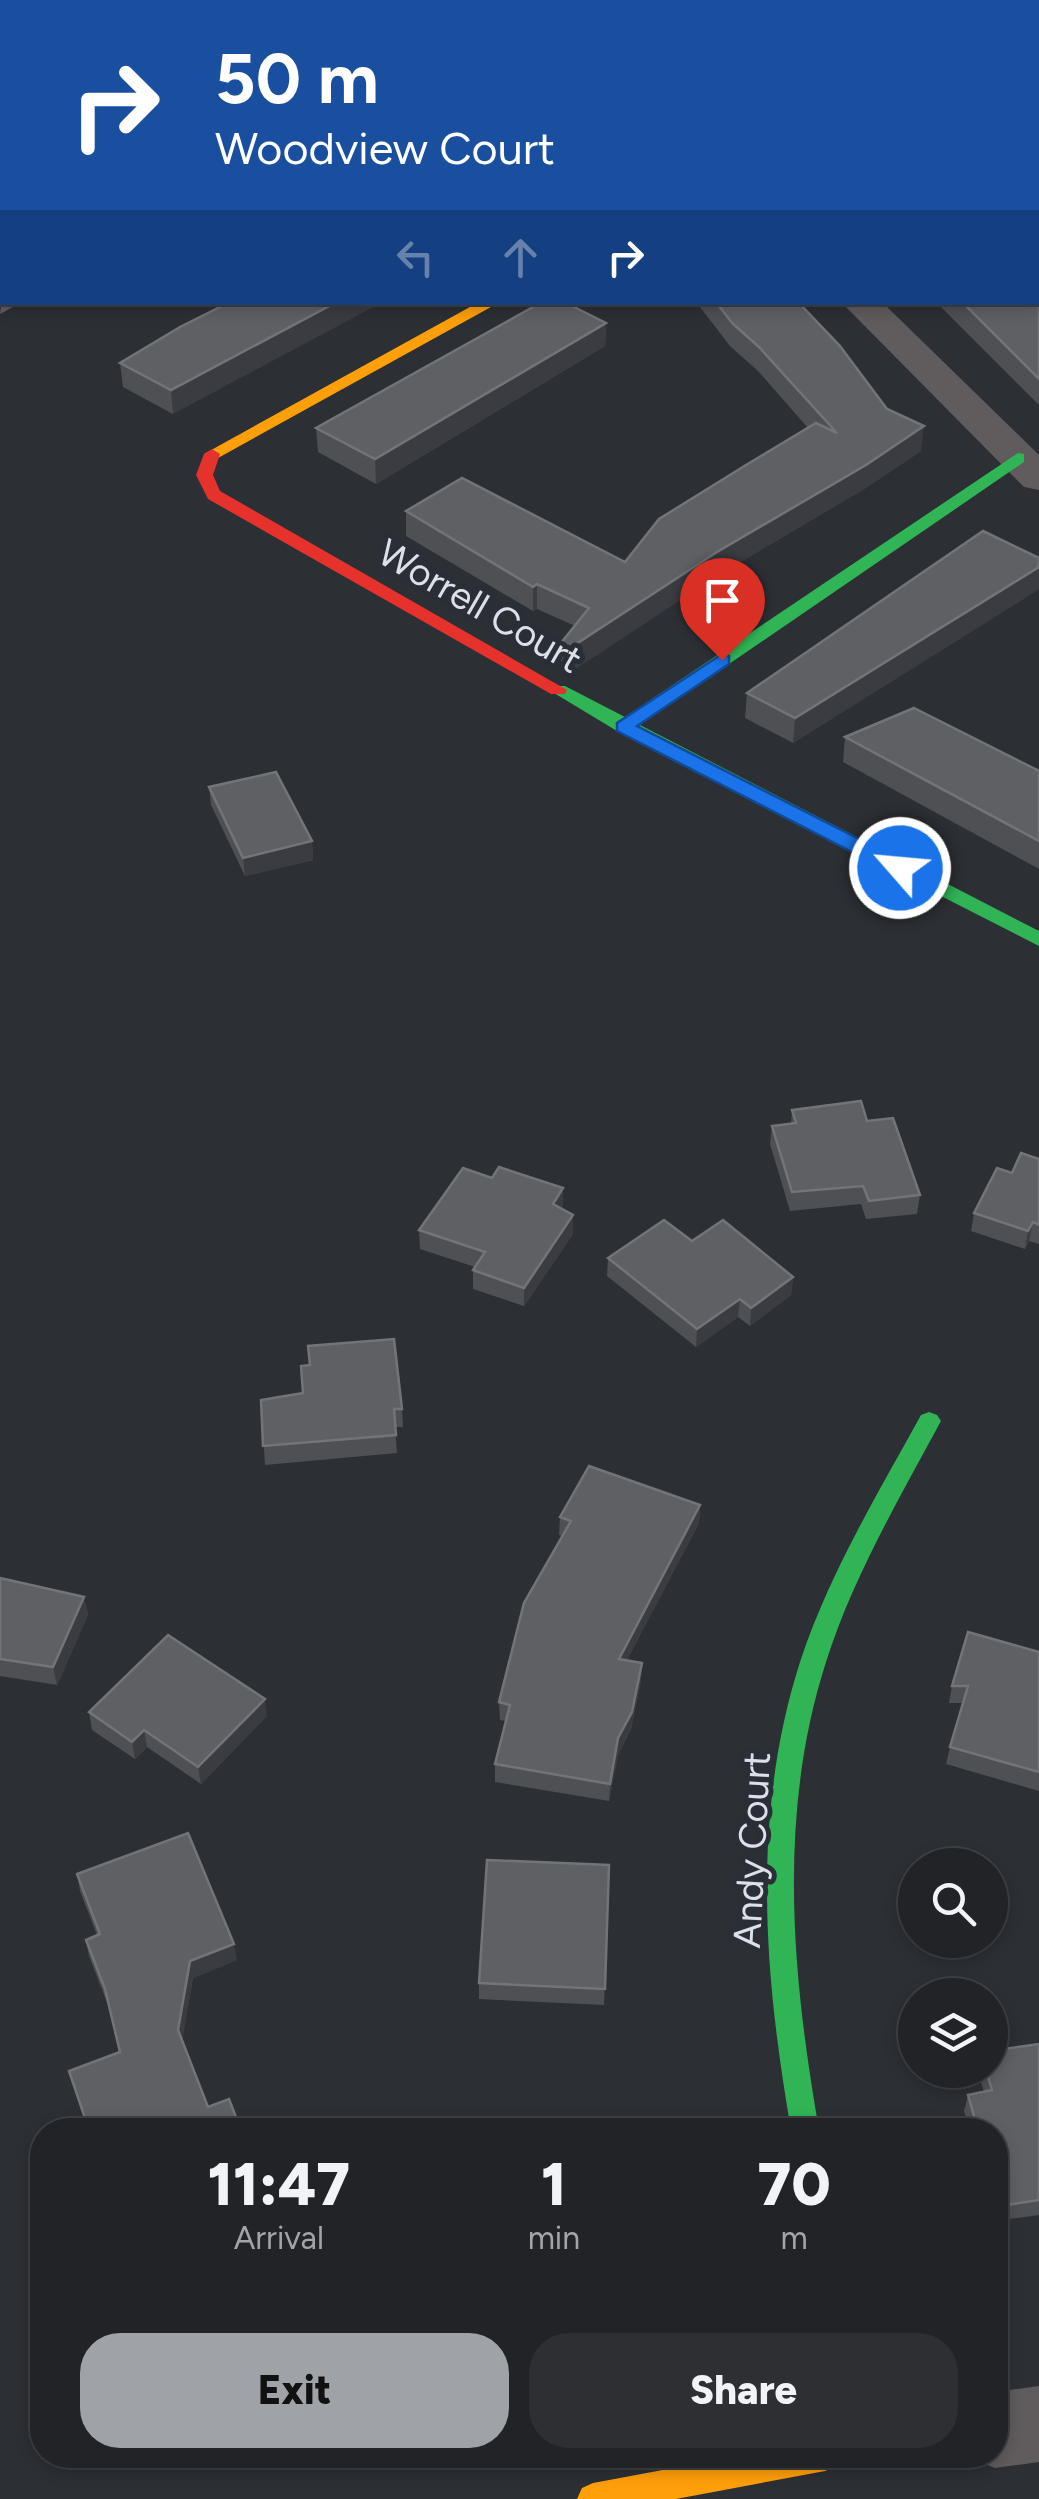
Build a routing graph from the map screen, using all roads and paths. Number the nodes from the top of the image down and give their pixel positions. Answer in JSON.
{"nodes":[{"id":1,"x":486,"y":305,"type":"edge"},
{"id":2,"x":863,"y":305,"type":"edge"},
{"id":3,"x":1028,"y":468,"type":"edge"},
{"id":4,"x":624,"y":727,"type":"junction"},
{"id":5,"x":1039,"y":939,"type":"edge"},
{"id":6,"x":929,"y":1421,"type":"dead end"},
{"id":7,"x":803,"y":2118,"type":"edge"},
{"id":8,"x":1039,"y":2424,"type":"edge"},
{"id":9,"x":1008,"y":2428,"type":"edge"},
{"id":10,"x":756,"y":2468,"type":"edge"},
{"id":11,"x":593,"y":2499,"type":"edge"}],
"edges":[{"from":1,"to":4,"type":"street","name":"Worrell Court"},
{"from":2,"to":3,"type":"street"},
{"from":3,"to":4,"type":"street"},
{"from":4,"to":5,"type":"street","name":"Worrell Court"},
{"from":6,"to":7,"type":"street","name":"Andy Court"},
{"from":8,"to":9,"type":"street"},
{"from":10,"to":11,"type":"street"}]}
